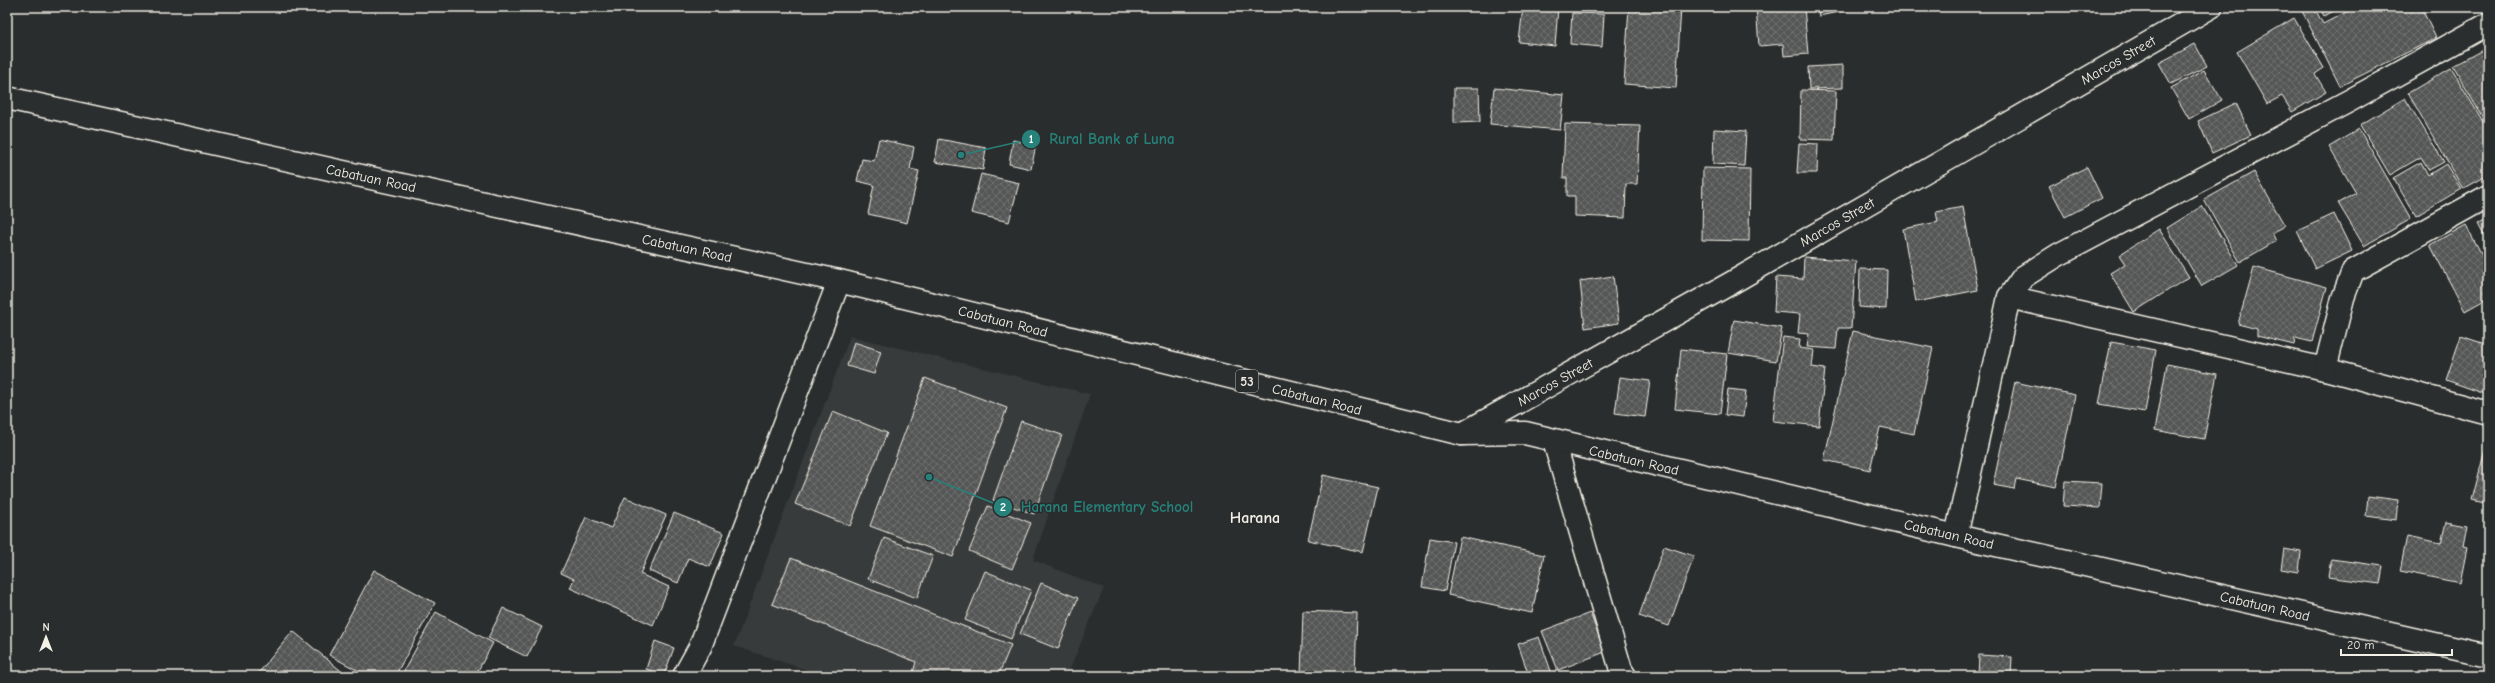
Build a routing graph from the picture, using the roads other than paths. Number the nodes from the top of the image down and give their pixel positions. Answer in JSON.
{"nodes":[{"id":1,"x":2211,"y":7,"type":"edge"},
{"id":2,"x":2488,"y":24,"type":"edge"},
{"id":3,"x":7,"y":98,"type":"edge"},
{"id":4,"x":2488,"y":196,"type":"edge"},
{"id":5,"x":839,"y":281,"type":"junction"},
{"id":6,"x":2009,"y":297,"type":"junction"},
{"id":7,"x":2326,"y":369,"type":"junction"},
{"id":8,"x":2488,"y":413,"type":"edge"},
{"id":9,"x":1462,"y":434,"type":"junction"},
{"id":10,"x":1554,"y":441,"type":"junction"},
{"id":11,"x":1956,"y":536,"type":"junction"},
{"id":12,"x":2488,"y":656,"type":"edge"},
{"id":13,"x":1618,"y":674,"type":"edge"},
{"id":14,"x":684,"y":676,"type":"edge"}],
"edges":[{"from":1,"to":9,"type":"main road","name":"Marcos Street"},
{"from":2,"to":6,"type":"main road"},
{"from":3,"to":5,"type":"main road","name":"Cabatuan Road","number":"53"},
{"from":4,"to":7,"type":"main road"},
{"from":5,"to":9,"type":"main road","name":"Cabatuan Road","number":"53"},
{"from":5,"to":14,"type":"main road"},
{"from":6,"to":7,"type":"main road"},
{"from":6,"to":11,"type":"main road"},
{"from":7,"to":8,"type":"main road"},
{"from":9,"to":10,"type":"main road","name":"Cabatuan Road","number":"53"},
{"from":10,"to":11,"type":"main road","name":"Cabatuan Road","number":"53"},
{"from":10,"to":13,"type":"main road"},
{"from":11,"to":12,"type":"main road","name":"Cabatuan Road","number":"53"}]}
